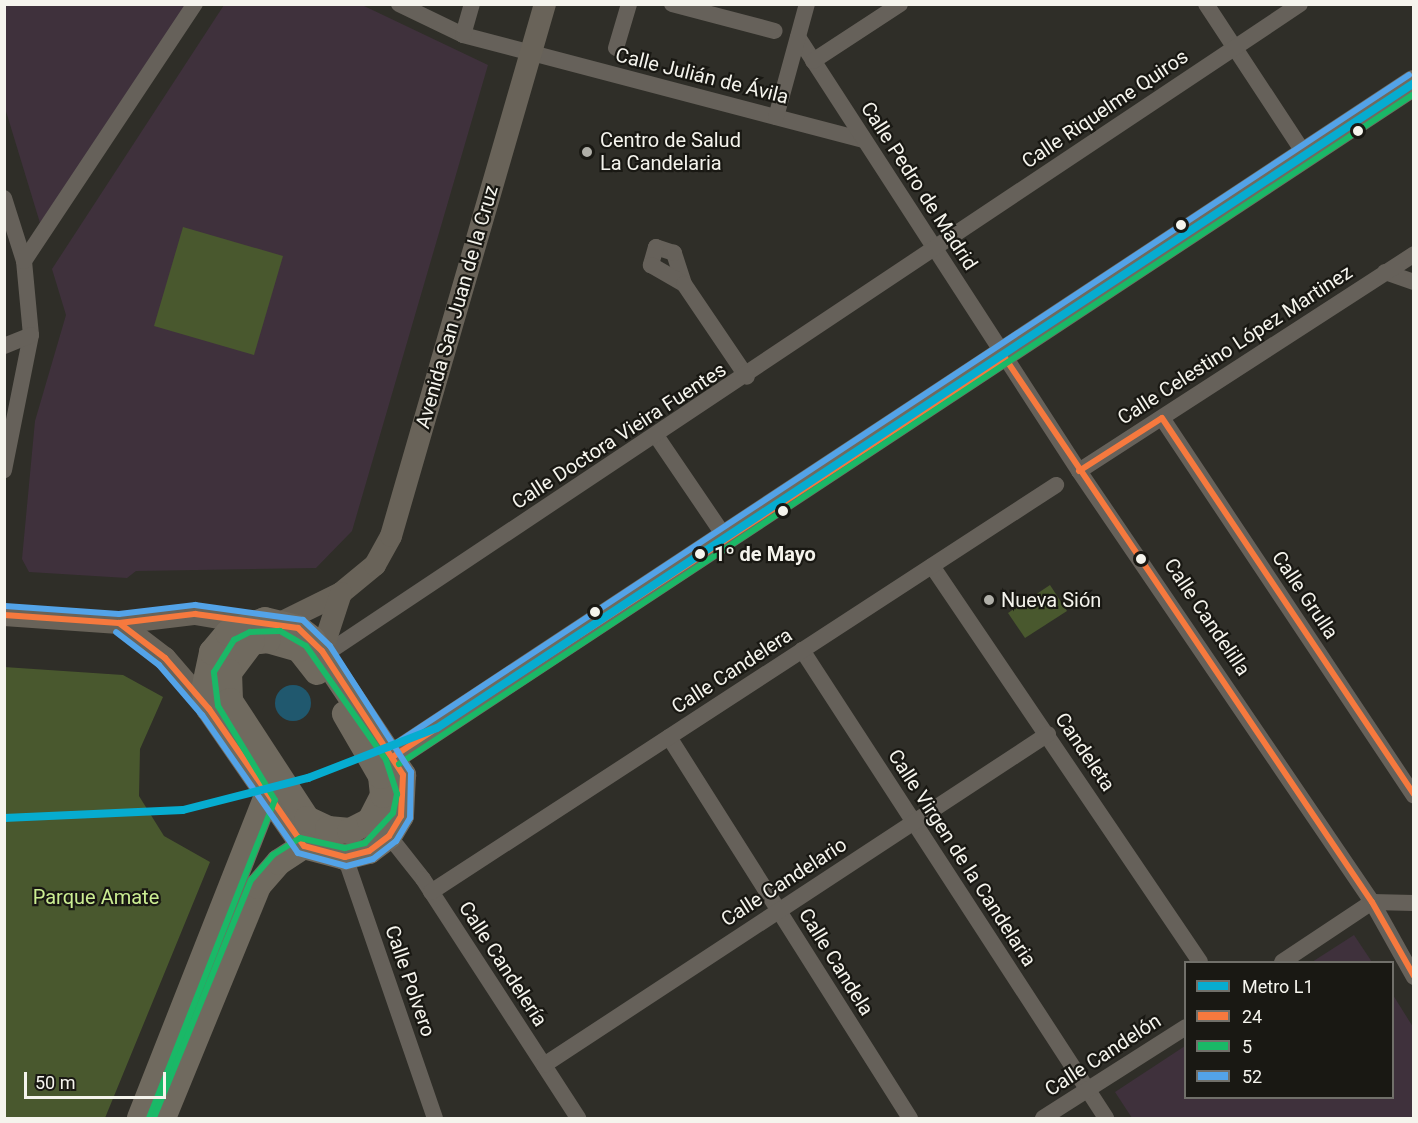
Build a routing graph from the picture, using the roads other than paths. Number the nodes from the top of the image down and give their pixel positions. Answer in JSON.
{"nodes":[{"id":1,"x":195,"y":4,"type":"edge"},
{"id":2,"x":399,"y":4,"type":"edge"},
{"id":3,"x":472,"y":4,"type":"edge"},
{"id":4,"x":545,"y":4,"type":"edge"},
{"id":5,"x":629,"y":4,"type":"edge"},
{"id":6,"x":672,"y":4,"type":"edge"},
{"id":7,"x":807,"y":4,"type":"edge"},
{"id":8,"x":900,"y":4,"type":"edge"},
{"id":9,"x":1206,"y":4,"type":"edge"},
{"id":10,"x":1300,"y":4,"type":"edge"},
{"id":11,"x":775,"y":31,"type":"dead end"},
{"id":12,"x":463,"y":35,"type":"junction"},
{"id":13,"x":798,"y":37,"type":"junction"},
{"id":14,"x":1234,"y":47,"type":"junction"},
{"id":15,"x":616,"y":48,"type":"dead end"},
{"id":16,"x":530,"y":54,"type":"junction"},
{"id":17,"x":813,"y":62,"type":"junction"},
{"id":18,"x":1413,"y":84,"type":"edge"},
{"id":19,"x":776,"y":117,"type":"junction"},
{"id":20,"x":863,"y":140,"type":"junction"},
{"id":21,"x":1306,"y":156,"type":"junction"},
{"id":22,"x":4,"y":198,"type":"edge"},
{"id":23,"x":936,"y":252,"type":"junction"},
{"id":24,"x":1413,"y":254,"type":"edge"},
{"id":25,"x":24,"y":261,"type":"junction"},
{"id":26,"x":1385,"y":272,"type":"junction"},
{"id":27,"x":1413,"y":282,"type":"edge"},
{"id":28,"x":684,"y":284,"type":"dead end"},
{"id":29,"x":31,"y":335,"type":"junction"},
{"id":30,"x":4,"y":346,"type":"edge"},
{"id":31,"x":1005,"y":358,"type":"junction"},
{"id":32,"x":747,"y":377,"type":"junction"},
{"id":33,"x":1162,"y":418,"type":"junction"},
{"id":34,"x":657,"y":437,"type":"junction"},
{"id":35,"x":4,"y":470,"type":"edge"},
{"id":36,"x":1079,"y":471,"type":"junction"},
{"id":37,"x":1056,"y":485,"type":"dead end"},
{"id":38,"x":727,"y":540,"type":"junction"},
{"id":39,"x":932,"y":566,"type":"junction"},
{"id":40,"x":341,"y":593,"type":"junction"},
{"id":41,"x":4,"y":615,"type":"edge"},
{"id":42,"x":282,"y":621,"type":"junction"},
{"id":43,"x":118,"y":623,"type":"junction"},
{"id":44,"x":248,"y":623,"type":"junction"},
{"id":45,"x":802,"y":650,"type":"junction"},
{"id":46,"x":323,"y":653,"type":"junction"},
{"id":47,"x":209,"y":709,"type":"junction"},
{"id":48,"x":345,"y":714,"type":"junction"},
{"id":49,"x":1048,"y":734,"type":"junction"},
{"id":50,"x":669,"y":737,"type":"junction"},
{"id":51,"x":391,"y":752,"type":"junction"},
{"id":52,"x":1413,"y":796,"type":"edge"},
{"id":53,"x":266,"y":798,"type":"junction"},
{"id":54,"x":914,"y":822,"type":"junction"},
{"id":55,"x":389,"y":836,"type":"junction"},
{"id":56,"x":304,"y":846,"type":"junction"},
{"id":57,"x":345,"y":857,"type":"junction"},
{"id":58,"x":431,"y":892,"type":"junction"},
{"id":59,"x":1372,"y":902,"type":"junction"},
{"id":60,"x":1413,"y":903,"type":"edge"},
{"id":61,"x":779,"y":911,"type":"junction"},
{"id":62,"x":1199,"y":961,"type":"edge"},
{"id":63,"x":1285,"y":961,"type":"edge"},
{"id":64,"x":1413,"y":977,"type":"edge"},
{"id":65,"x":1184,"y":1028,"type":"edge"},
{"id":66,"x":544,"y":1065,"type":"junction"},
{"id":67,"x":1087,"y":1089,"type":"junction"},
{"id":68,"x":140,"y":1119,"type":"edge"},
{"id":69,"x":163,"y":1119,"type":"edge"},
{"id":70,"x":435,"y":1119,"type":"edge"},
{"id":71,"x":578,"y":1119,"type":"edge"},
{"id":72,"x":910,"y":1119,"type":"edge"},
{"id":73,"x":1043,"y":1119,"type":"edge"},
{"id":74,"x":1107,"y":1119,"type":"edge"}],
"edges":[{"from":1,"to":25,"type":"street"},
{"from":2,"to":12,"type":"street","name":"Calle Julián de Ávila"},
{"from":3,"to":12,"type":"street"},
{"from":4,"to":16,"type":"street","name":"Avenida San Juan de la Cruz"},
{"from":5,"to":15,"type":"street"},
{"from":6,"to":11,"type":"street"},
{"from":7,"to":13,"type":"street"},
{"from":8,"to":17,"type":"street"},
{"from":9,"to":14,"type":"street"},
{"from":10,"to":14,"type":"street","name":"Calle Riquelme Quiros"},
{"from":12,"to":16,"type":"street","name":"Calle Julián de Ávila"},
{"from":13,"to":17,"type":"street","name":"Calle Pedro de Madrid"},
{"from":13,"to":19,"type":"street"},
{"from":14,"to":21,"type":"street"},
{"from":14,"to":23,"type":"street","name":"Calle Riquelme Quiros"},
{"from":16,"to":19,"type":"street","name":"Calle Julián de Ávila"},
{"from":16,"to":40,"type":"street","name":"Avenida San Juan de la Cruz"},
{"from":17,"to":20,"type":"street","name":"Calle Pedro de Madrid"},
{"from":18,"to":21,"type":"main road"},
{"from":19,"to":20,"type":"street","name":"Calle Julián de Ávila"},
{"from":20,"to":23,"type":"street","name":"Calle Pedro de Madrid"},
{"from":21,"to":31,"type":"main road"},
{"from":22,"to":25,"type":"street"},
{"from":23,"to":31,"type":"street","name":"Calle Pedro de Madrid"},
{"from":23,"to":32,"type":"street","name":"Calle Doctora Vieira Fuentes"},
{"from":24,"to":26,"type":"street","name":"Calle Celestino López Martinez"},
{"from":25,"to":29,"type":"street"},
{"from":26,"to":27,"type":"street"},
{"from":26,"to":33,"type":"street","name":"Calle Celestino López Martinez"},
{"from":28,"to":32,"type":"street"},
{"from":29,"to":30,"type":"street"},
{"from":29,"to":35,"type":"street"},
{"from":31,"to":36,"type":"street","name":"Calle Candelilla"},
{"from":31,"to":38,"type":"main road"},
{"from":32,"to":34,"type":"street","name":"Calle Doctora Vieira Fuentes"},
{"from":33,"to":36,"type":"street","name":"Calle Celestino López Martinez"},
{"from":33,"to":52,"type":"street","name":"Calle Grulla"},
{"from":34,"to":38,"type":"street"},
{"from":34,"to":46,"type":"street","name":"Calle Doctora Vieira Fuentes"},
{"from":36,"to":59,"type":"street","name":"Calle Candelilla"},
{"from":37,"to":39,"type":"street","name":"Calle Candelera"},
{"from":38,"to":51,"type":"main road"},
{"from":39,"to":45,"type":"street","name":"Calle Candelera"},
{"from":39,"to":49,"type":"street","name":"Candeleta"},
{"from":40,"to":42,"type":"street","name":"Avenida San Juan de la Cruz"},
{"from":40,"to":46,"type":"street"},
{"from":41,"to":43,"type":"street"},
{"from":42,"to":44,"type":"main road"},
{"from":42,"to":46,"type":"main road"},
{"from":43,"to":44,"type":"street"},
{"from":43,"to":47,"type":"street"},
{"from":44,"to":47,"type":"main road"},
{"from":45,"to":50,"type":"street","name":"Calle Candelera"},
{"from":45,"to":54,"type":"street","name":"Calle Virgen de la Candelaria"},
{"from":46,"to":51,"type":"main road"},
{"from":47,"to":53,"type":"main road"},
{"from":48,"to":48,"type":"main road"},
{"from":48,"to":51,"type":"main road"},
{"from":49,"to":54,"type":"street","name":"Calle Candelario"},
{"from":49,"to":62,"type":"street","name":"Candeleta"},
{"from":50,"to":58,"type":"street","name":"Calle Candelera"},
{"from":50,"to":61,"type":"street","name":"Calle Candela"},
{"from":51,"to":55,"type":"main road"},
{"from":53,"to":56,"type":"main road"},
{"from":53,"to":68,"type":"main road"},
{"from":54,"to":61,"type":"street","name":"Calle Candelario"},
{"from":54,"to":67,"type":"street","name":"Calle Virgen de la Candelaria"},
{"from":55,"to":57,"type":"main road"},
{"from":55,"to":58,"type":"street","name":"Calle Candelería"},
{"from":56,"to":57,"type":"main road"},
{"from":56,"to":69,"type":"main road"},
{"from":57,"to":70,"type":"street","name":"Calle Polvero"},
{"from":58,"to":66,"type":"street","name":"Calle Candelería"},
{"from":59,"to":60,"type":"street"},
{"from":59,"to":63,"type":"street"},
{"from":59,"to":64,"type":"street","name":"Calle Candelilla"},
{"from":61,"to":66,"type":"street","name":"Calle Candelario"},
{"from":61,"to":72,"type":"street","name":"Calle Candela"},
{"from":65,"to":67,"type":"street","name":"Calle Candelón"},
{"from":66,"to":71,"type":"street","name":"Calle Candelería"},
{"from":67,"to":73,"type":"street","name":"Calle Candelón"},
{"from":67,"to":74,"type":"street","name":"Calle Virgen de la Candelaria"}]}
